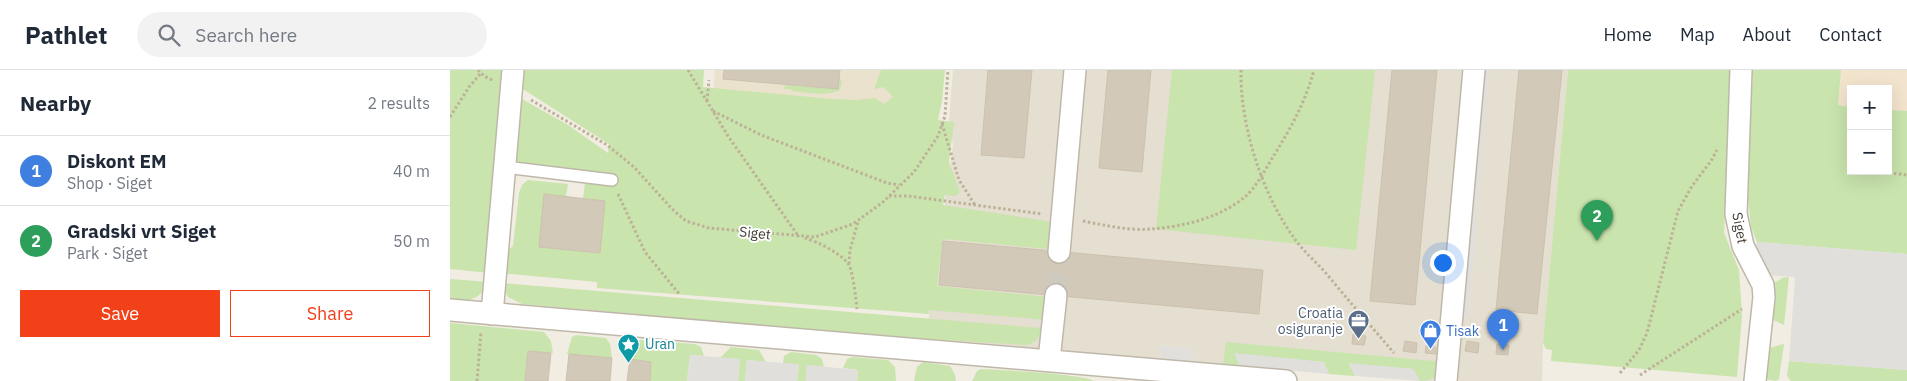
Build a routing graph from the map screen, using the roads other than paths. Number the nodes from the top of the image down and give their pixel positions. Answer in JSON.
{"nodes":[{"id":1,"x":1075,"y":70,"type":"edge"},
{"id":2,"x":1474,"y":70,"type":"edge"},
{"id":3,"x":1741,"y":70,"type":"edge"},
{"id":4,"x":512,"y":79,"type":"edge"},
{"id":5,"x":504,"y":167,"type":"junction"},
{"id":6,"x":612,"y":180,"type":"road end"},
{"id":7,"x":1059,"y":252,"type":"tunnel mouth"},
{"id":8,"x":1056,"y":295,"type":"tunnel mouth"},
{"id":9,"x":450,"y":310,"type":"edge"},
{"id":10,"x":487,"y":320,"type":"junction"},
{"id":11,"x":1050,"y":360,"type":"junction"},
{"id":12,"x":1286,"y":381,"type":"edge"},
{"id":13,"x":1446,"y":381,"type":"edge"},
{"id":14,"x":1755,"y":381,"type":"edge"}],
"edges":[{"from":1,"to":7,"type":"street"},
{"from":2,"to":13,"type":"street"},
{"from":3,"to":14,"type":"street","name":"Siget"},
{"from":4,"to":5,"type":"street"},
{"from":5,"to":6,"type":"lane"},
{"from":5,"to":10,"type":"street"},
{"from":8,"to":11,"type":"street"},
{"from":9,"to":10,"type":"street"},
{"from":10,"to":11,"type":"street"},
{"from":11,"to":12,"type":"street"}]}
